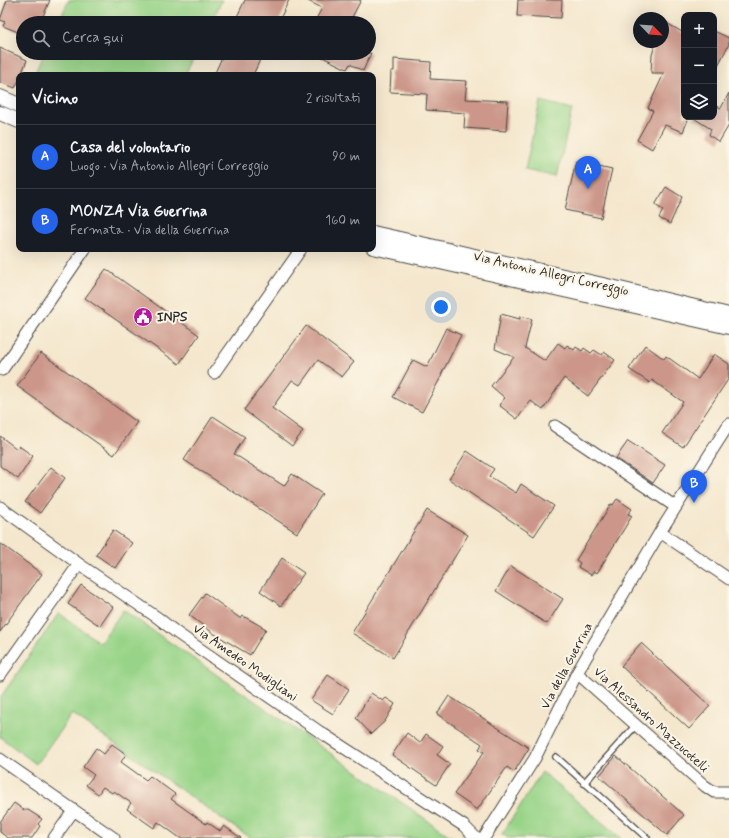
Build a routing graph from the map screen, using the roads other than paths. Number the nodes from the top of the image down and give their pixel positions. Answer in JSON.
{"nodes":[{"id":1,"x":0,"y":97,"type":"edge"},
{"id":2,"x":16,"y":104,"type":"edge"},
{"id":3,"x":0,"y":113,"type":"edge"},
{"id":4,"x":16,"y":120,"type":"edge"},
{"id":5,"x":376,"y":234,"type":"edge"},
{"id":6,"x":376,"y":248,"type":"edge"},
{"id":7,"x":83,"y":252,"type":"edge"},
{"id":8,"x":299,"y":252,"type":"edge"},
{"id":9,"x":729,"y":315,"type":"edge"},
{"id":10,"x":729,"y":327,"type":"edge"},
{"id":11,"x":2,"y":370,"type":"dead end"},
{"id":12,"x":214,"y":373,"type":"dead end"},
{"id":13,"x":729,"y":424,"type":"edge"},
{"id":14,"x":555,"y":426,"type":"dead end"},
{"id":15,"x":0,"y":507,"type":"edge"},
{"id":16,"x":676,"y":507,"type":"junction"},
{"id":17,"x":660,"y":532,"type":"junction"},
{"id":18,"x":79,"y":564,"type":"junction"},
{"id":19,"x":729,"y":579,"type":"edge"},
{"id":20,"x":577,"y":673,"type":"junction"},
{"id":21,"x":0,"y":675,"type":"edge"},
{"id":22,"x":636,"y":725,"type":"junction"},
{"id":23,"x":556,"y":757,"type":"dead end"},
{"id":24,"x":0,"y":759,"type":"edge"},
{"id":25,"x":584,"y":783,"type":"junction"},
{"id":26,"x":729,"y":792,"type":"edge"},
{"id":27,"x":74,"y":810,"type":"junction"},
{"id":28,"x":54,"y":838,"type":"edge"},
{"id":29,"x":114,"y":838,"type":"edge"},
{"id":30,"x":476,"y":838,"type":"edge"},
{"id":31,"x":484,"y":838,"type":"edge"},
{"id":32,"x":647,"y":838,"type":"edge"}],
"edges":[{"from":1,"to":2,"type":"street"},
{"from":3,"to":4,"type":"street"},
{"from":5,"to":9,"type":"street","name":"Via Antonio Allegri Correggio"},
{"from":6,"to":10,"type":"street","name":"Via Antonio Allegri Correggio"},
{"from":7,"to":11,"type":"street"},
{"from":8,"to":12,"type":"street"},
{"from":13,"to":16,"type":"street","name":"Via della Guerrina"},
{"from":14,"to":16,"type":"street"},
{"from":15,"to":18,"type":"street","name":"Via Amedeo Modigliani"},
{"from":16,"to":17,"type":"street","name":"Via della Guerrina"},
{"from":17,"to":19,"type":"street"},
{"from":17,"to":20,"type":"street","name":"Via della Guerrina"},
{"from":18,"to":21,"type":"street"},
{"from":18,"to":30,"type":"street","name":"Via Amedeo Modigliani"},
{"from":20,"to":22,"type":"street","name":"Via Alessandro Mazzucotelli"},
{"from":20,"to":31,"type":"street","name":"Via della Guerrina"},
{"from":22,"to":25,"type":"lane"},
{"from":22,"to":26,"type":"street","name":"Via Alessandro Mazzucotelli"},
{"from":23,"to":25,"type":"lane"},
{"from":24,"to":27,"type":"street"},
{"from":25,"to":32,"type":"lane"},
{"from":27,"to":28,"type":"street"},
{"from":27,"to":29,"type":"street"}]}
